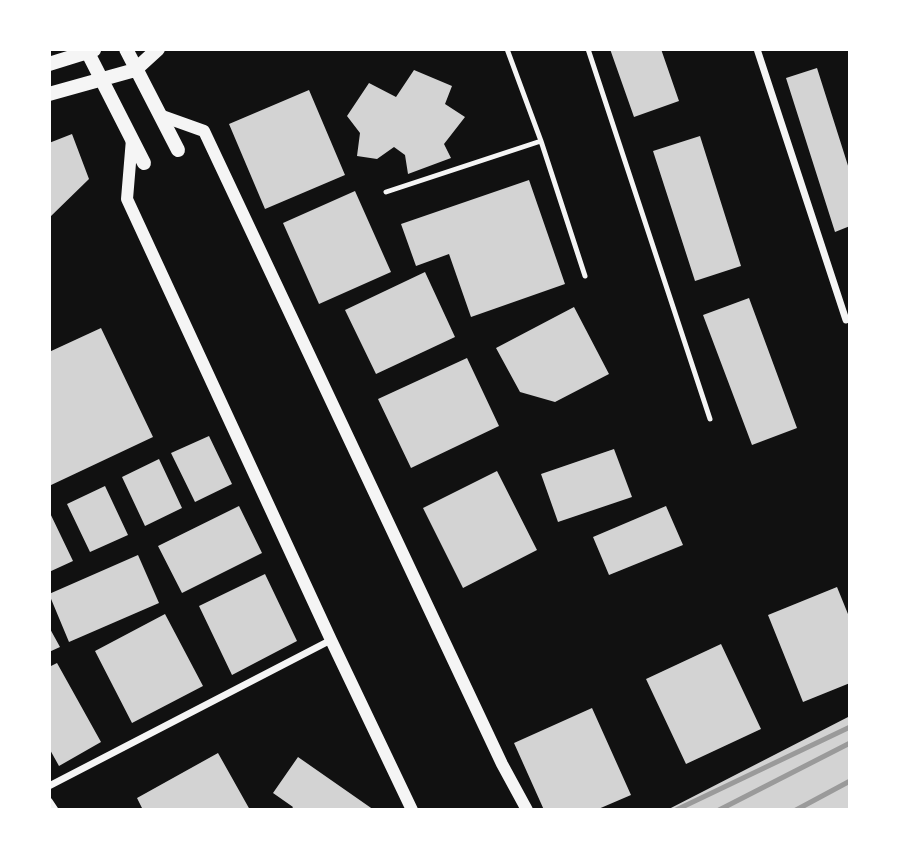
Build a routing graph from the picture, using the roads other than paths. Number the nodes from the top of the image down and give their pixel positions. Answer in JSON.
{"nodes":[{"id":1,"x":127,"y":49,"type":"edge"},
{"id":2,"x":158,"y":49,"type":"edge"},
{"id":3,"x":507,"y":49,"type":"edge"},
{"id":4,"x":588,"y":49,"type":"edge"},
{"id":5,"x":757,"y":49,"type":"edge"},
{"id":6,"x":90,"y":50,"type":"edge"},
{"id":7,"x":49,"y":64,"type":"edge"},
{"id":8,"x":135,"y":70,"type":"junction"},
{"id":9,"x":103,"y":80,"type":"junction"},
{"id":10,"x":49,"y":94,"type":"edge"},
{"id":11,"x":162,"y":116,"type":"junction"},
{"id":12,"x":132,"y":139,"type":"junction"},
{"id":13,"x":541,"y":141,"type":"junction"},
{"id":14,"x":178,"y":150,"type":"dead end"},
{"id":15,"x":144,"y":163,"type":"dead end"},
{"id":16,"x":386,"y":192,"type":"dead end"},
{"id":17,"x":585,"y":276,"type":"dead end"},
{"id":18,"x":846,"y":320,"type":"dead end"},
{"id":19,"x":710,"y":419,"type":"dead end"},
{"id":20,"x":331,"y":640,"type":"junction"},
{"id":21,"x":49,"y":786,"type":"edge"},
{"id":22,"x":49,"y":801,"type":"edge"},
{"id":23,"x":55,"y":810,"type":"edge"},
{"id":24,"x":412,"y":810,"type":"edge"},
{"id":25,"x":527,"y":810,"type":"edge"}],
"edges":[{"from":1,"to":8,"type":"main road"},
{"from":2,"to":8,"type":"main road"},
{"from":3,"to":13,"type":"lane"},
{"from":4,"to":19,"type":"lane"},
{"from":5,"to":18,"type":"street"},
{"from":6,"to":7,"type":"main road"},
{"from":6,"to":9,"type":"main road"},
{"from":8,"to":9,"type":"main road"},
{"from":8,"to":11,"type":"main road"},
{"from":9,"to":10,"type":"main road"},
{"from":9,"to":12,"type":"main road"},
{"from":11,"to":14,"type":"main road"},
{"from":11,"to":25,"type":"street"},
{"from":12,"to":15,"type":"main road"},
{"from":12,"to":20,"type":"street"},
{"from":13,"to":16,"type":"lane"},
{"from":13,"to":17,"type":"lane"},
{"from":20,"to":21,"type":"street"},
{"from":20,"to":24,"type":"street"},
{"from":22,"to":23,"type":"street"}]}
